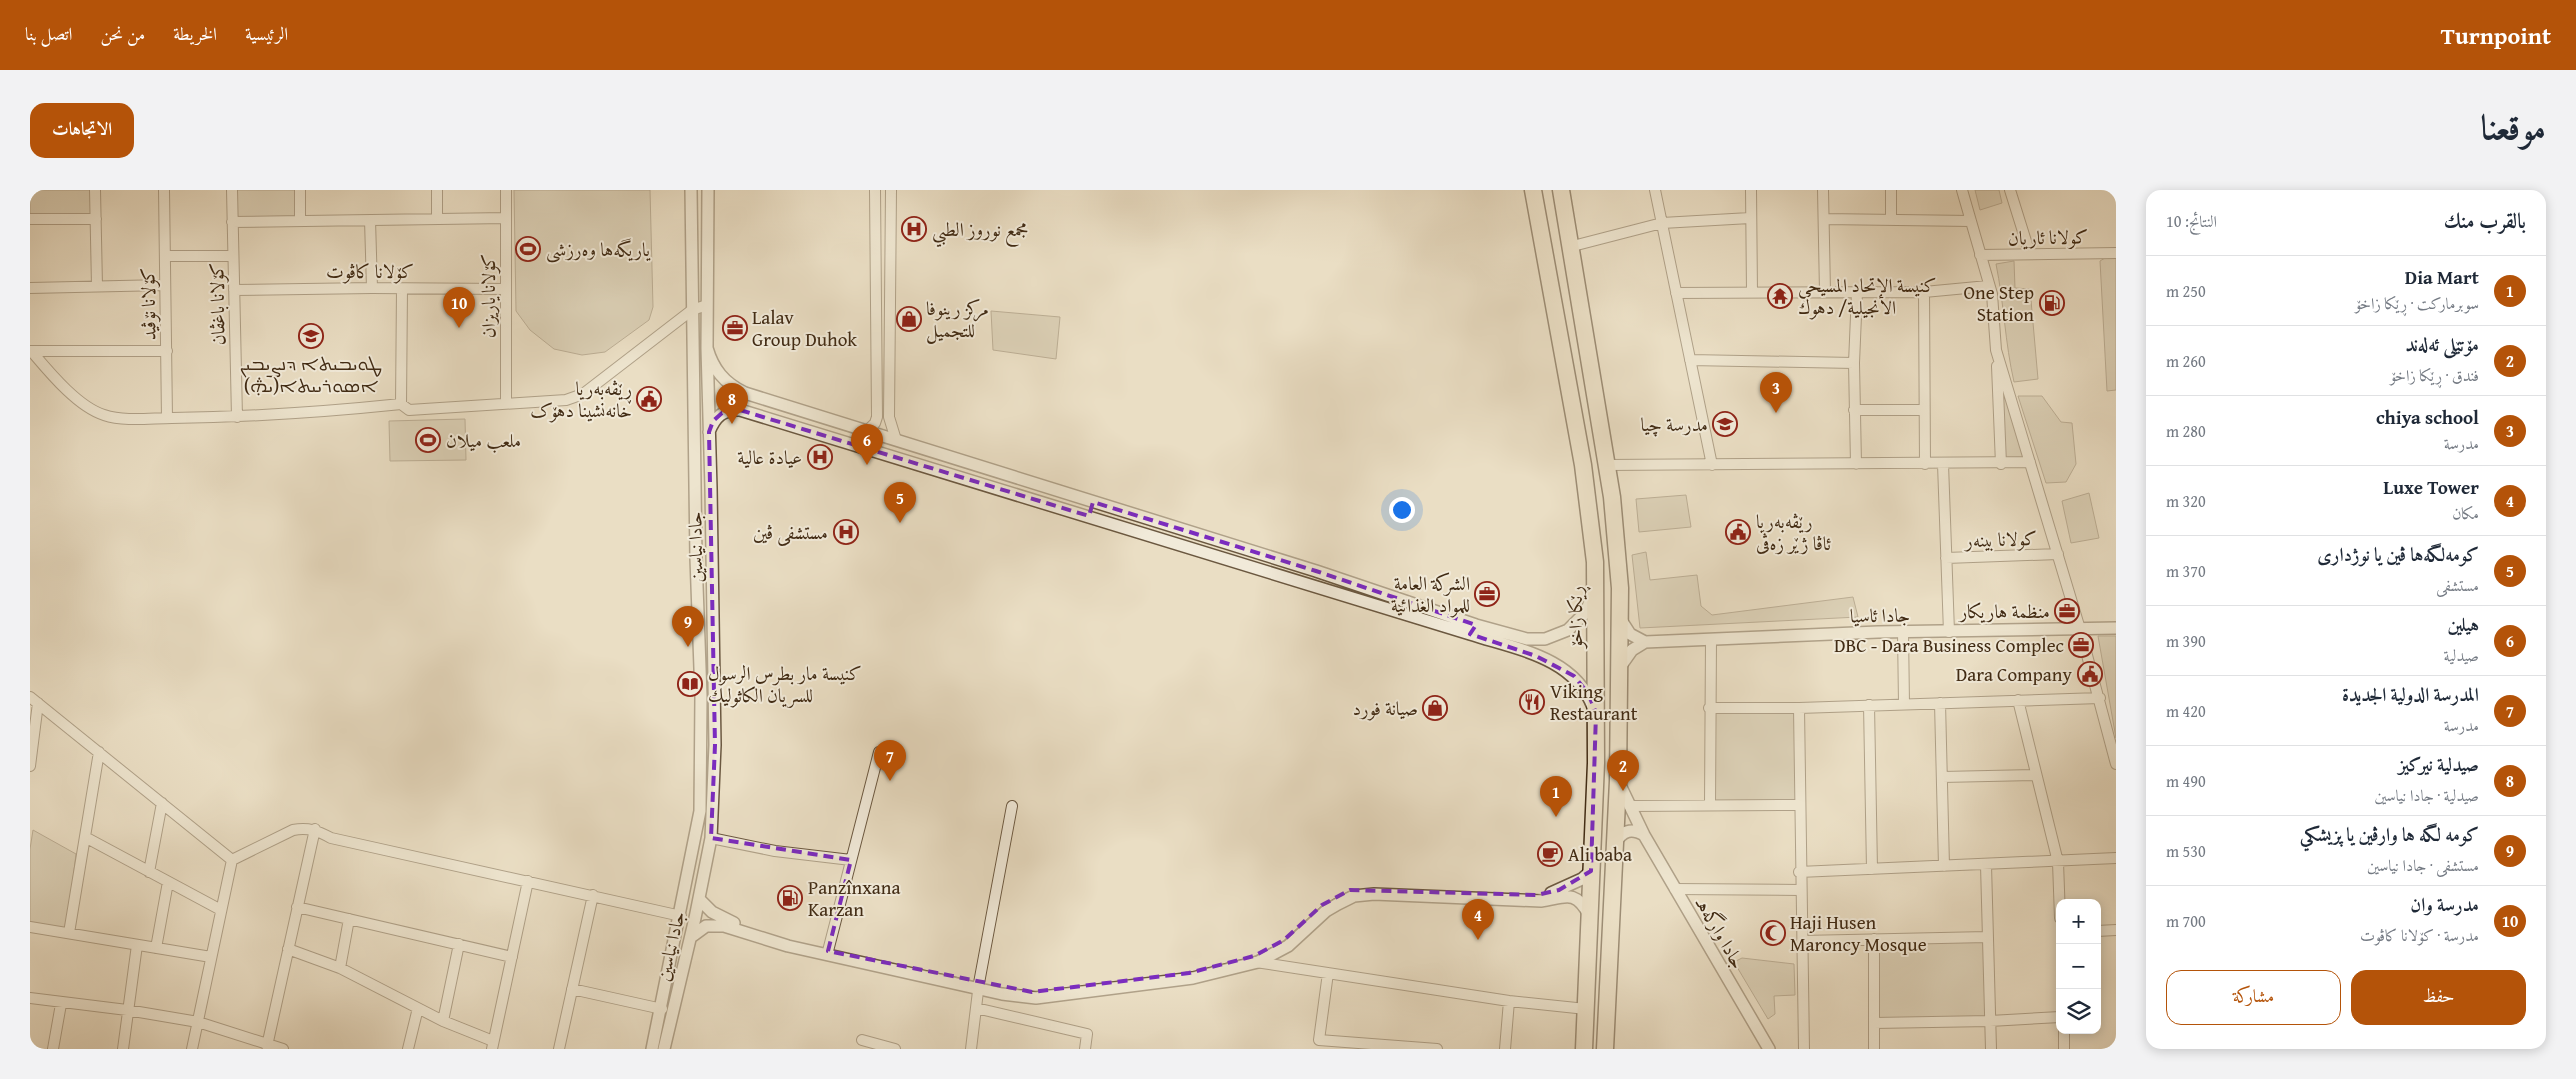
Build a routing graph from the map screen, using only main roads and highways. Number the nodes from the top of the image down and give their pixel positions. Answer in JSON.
{"nodes":[{"id":1,"x":1533,"y":190,"type":"edge"},
{"id":2,"x":1561,"y":190,"type":"edge"},
{"id":3,"x":1584,"y":1049,"type":"edge"},
{"id":4,"x":1605,"y":1049,"type":"edge"}],
"edges":[{"from":1,"to":3,"type":"highway","name":"ڕێکا زاخۆ"},
{"from":2,"to":4,"type":"highway"}]}
